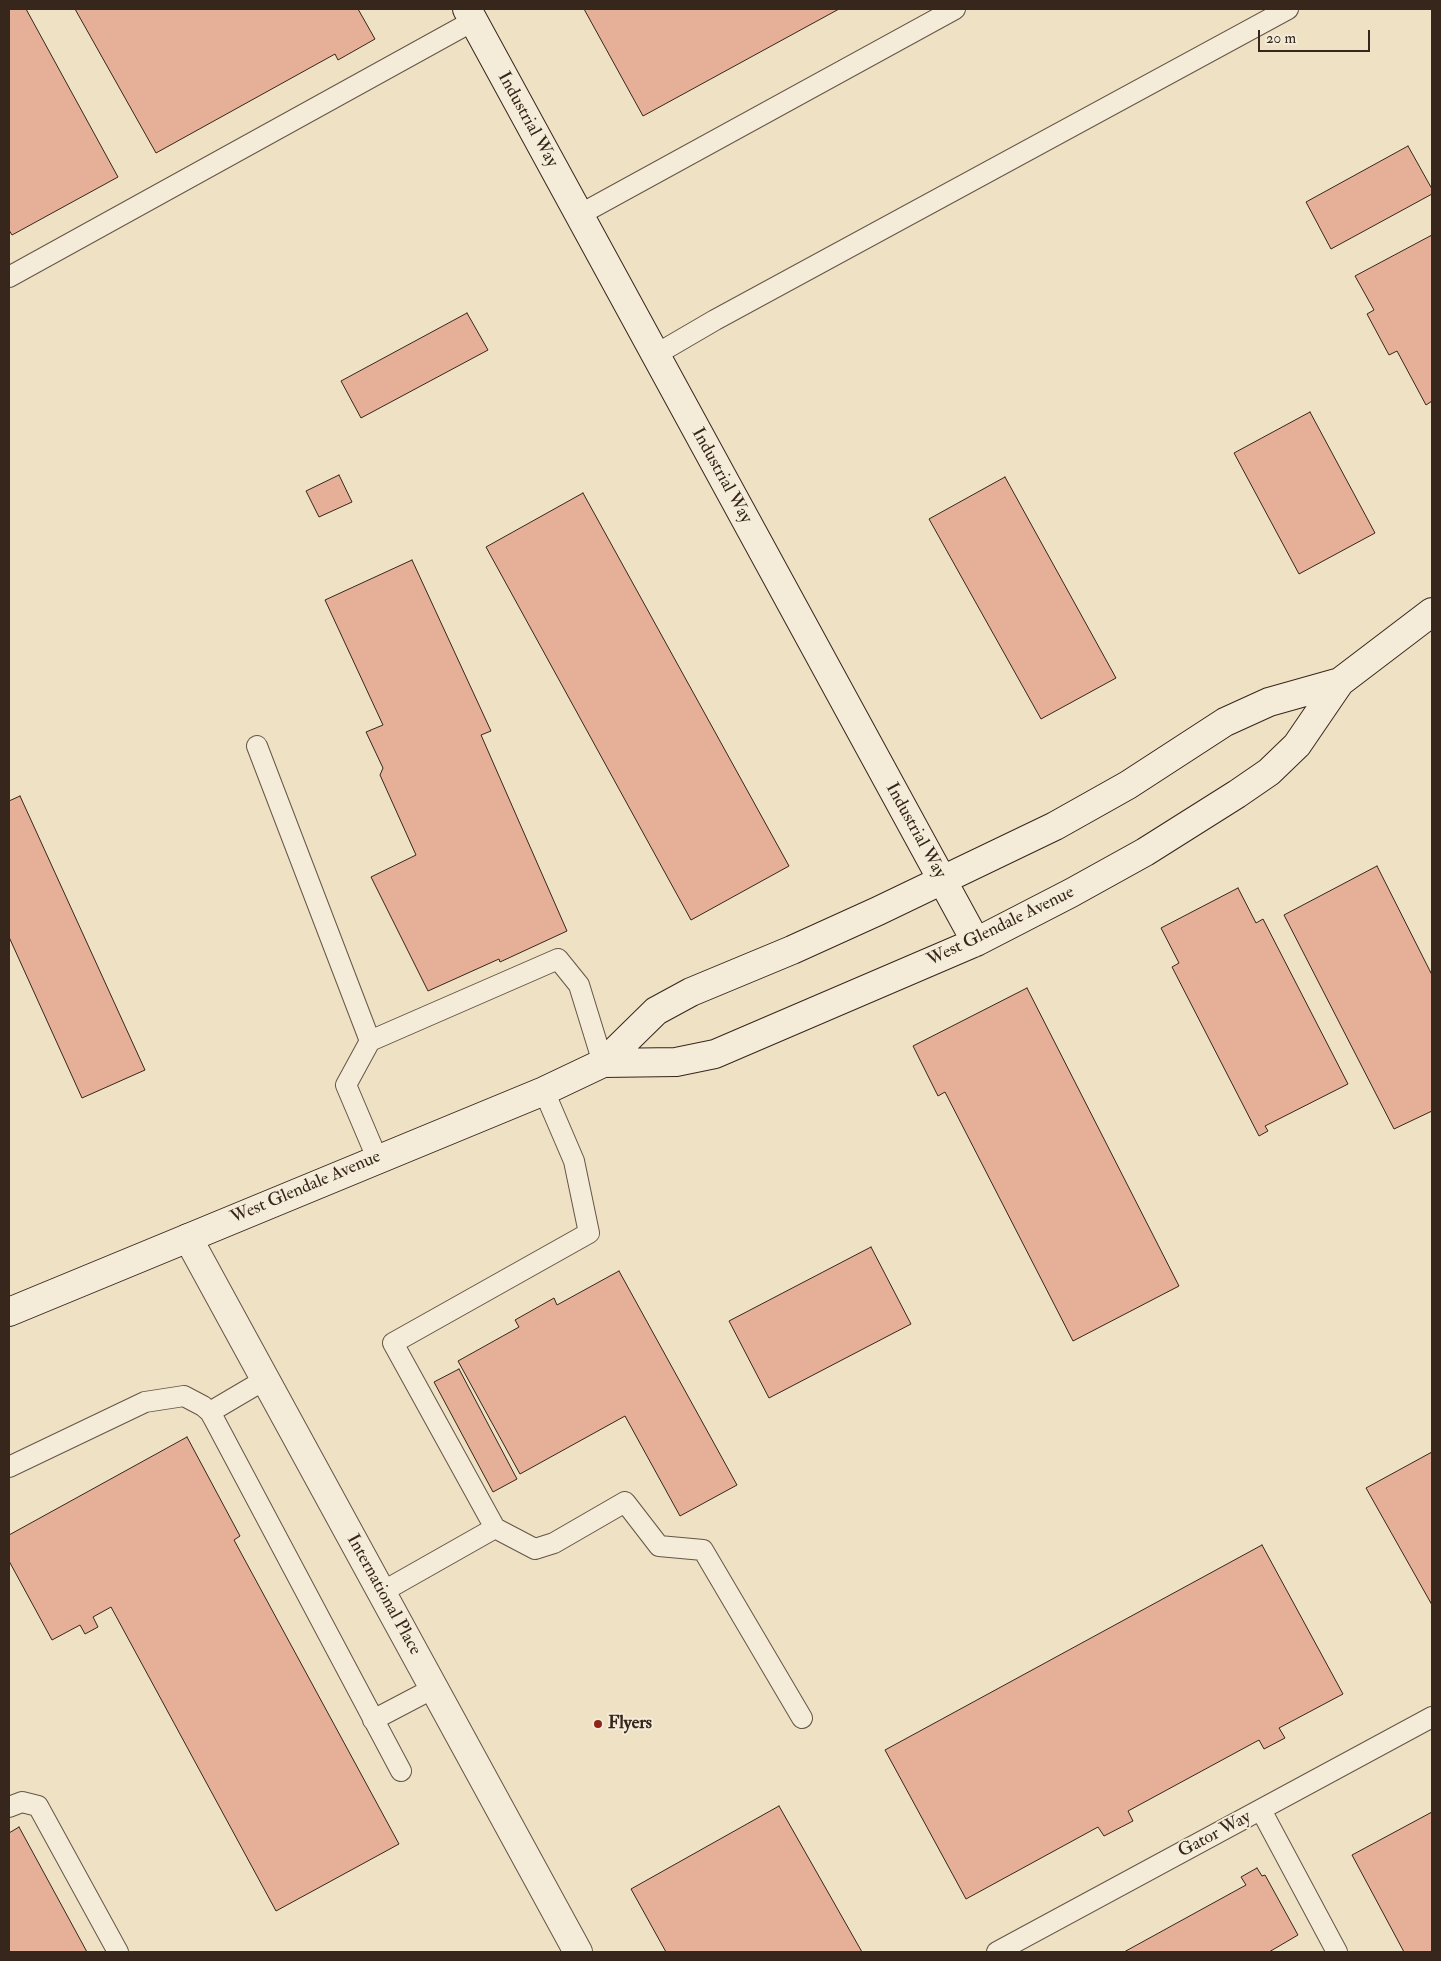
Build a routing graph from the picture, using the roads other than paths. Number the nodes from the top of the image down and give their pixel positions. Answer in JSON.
{"nodes":[{"id":1,"x":955,"y":9,"type":"edge"},
{"id":2,"x":1288,"y":9,"type":"edge"},
{"id":3,"x":470,"y":15,"type":"edge"},
{"id":4,"x":579,"y":215,"type":"junction"},
{"id":5,"x":9,"y":277,"type":"edge"},
{"id":6,"x":655,"y":355,"type":"junction"},
{"id":7,"x":1432,"y":612,"type":"edge"},
{"id":8,"x":1340,"y":682,"type":"junction"},
{"id":9,"x":257,"y":746,"type":"dead end"},
{"id":10,"x":943,"y":881,"type":"junction"},
{"id":11,"x":976,"y":942,"type":"junction"},
{"id":12,"x":370,"y":1042,"type":"junction"},
{"id":13,"x":603,"y":1063,"type":"junction"},
{"id":14,"x":544,"y":1091,"type":"junction"},
{"id":15,"x":377,"y":1158,"type":"junction"},
{"id":16,"x":188,"y":1238,"type":"junction"},
{"id":17,"x":9,"y":1312,"type":"edge"},
{"id":18,"x":266,"y":1379,"type":"junction"},
{"id":19,"x":210,"y":1412,"type":"junction"},
{"id":20,"x":9,"y":1467,"type":"edge"},
{"id":21,"x":495,"y":1528,"type":"junction"},
{"id":22,"x":382,"y":1592,"type":"junction"},
{"id":23,"x":434,"y":1688,"type":"junction"},
{"id":24,"x":1432,"y":1717,"type":"edge"},
{"id":25,"x":802,"y":1718,"type":"dead end"},
{"id":26,"x":373,"y":1720,"type":"junction"},
{"id":27,"x":401,"y":1771,"type":"dead end"},
{"id":28,"x":9,"y":1807,"type":"edge"},
{"id":29,"x":1261,"y":1810,"type":"junction"},
{"id":30,"x":118,"y":1952,"type":"edge"},
{"id":31,"x":578,"y":1952,"type":"edge"},
{"id":32,"x":997,"y":1952,"type":"edge"},
{"id":33,"x":1337,"y":1952,"type":"edge"}],
"edges":[{"from":1,"to":4,"type":"lane"},
{"from":2,"to":6,"type":"lane"},
{"from":3,"to":4,"type":"main road","name":"Industrial Way"},
{"from":3,"to":5,"type":"lane"},
{"from":4,"to":6,"type":"main road","name":"Industrial Way"},
{"from":6,"to":10,"type":"main road","name":"Industrial Way"},
{"from":7,"to":8,"type":"main road","name":"West Glendale Avenue"},
{"from":8,"to":10,"type":"main road","name":"West Glendale Avenue"},
{"from":8,"to":11,"type":"main road","name":"West Glendale Avenue"},
{"from":9,"to":12,"type":"lane"},
{"from":10,"to":11,"type":"main road","name":"Industrial Way"},
{"from":10,"to":13,"type":"main road","name":"West Glendale Avenue"},
{"from":11,"to":13,"type":"main road","name":"West Glendale Avenue"},
{"from":12,"to":13,"type":"lane"},
{"from":12,"to":15,"type":"lane"},
{"from":13,"to":14,"type":"main road","name":"West Glendale Avenue"},
{"from":14,"to":15,"type":"main road","name":"West Glendale Avenue"},
{"from":14,"to":21,"type":"lane"},
{"from":15,"to":16,"type":"main road","name":"West Glendale Avenue"},
{"from":16,"to":17,"type":"main road","name":"West Glendale Avenue"},
{"from":16,"to":18,"type":"main road","name":"International Place"},
{"from":18,"to":19,"type":"lane"},
{"from":18,"to":22,"type":"main road","name":"International Place"},
{"from":19,"to":20,"type":"lane"},
{"from":19,"to":26,"type":"lane"},
{"from":21,"to":22,"type":"lane"},
{"from":21,"to":25,"type":"lane"},
{"from":22,"to":23,"type":"main road","name":"International Place"},
{"from":23,"to":26,"type":"lane"},
{"from":23,"to":31,"type":"main road","name":"International Place"},
{"from":24,"to":29,"type":"lane","name":"Gator Way"},
{"from":26,"to":27,"type":"lane"},
{"from":28,"to":30,"type":"lane"},
{"from":29,"to":32,"type":"lane","name":"Gator Way"},
{"from":29,"to":33,"type":"lane"}]}
